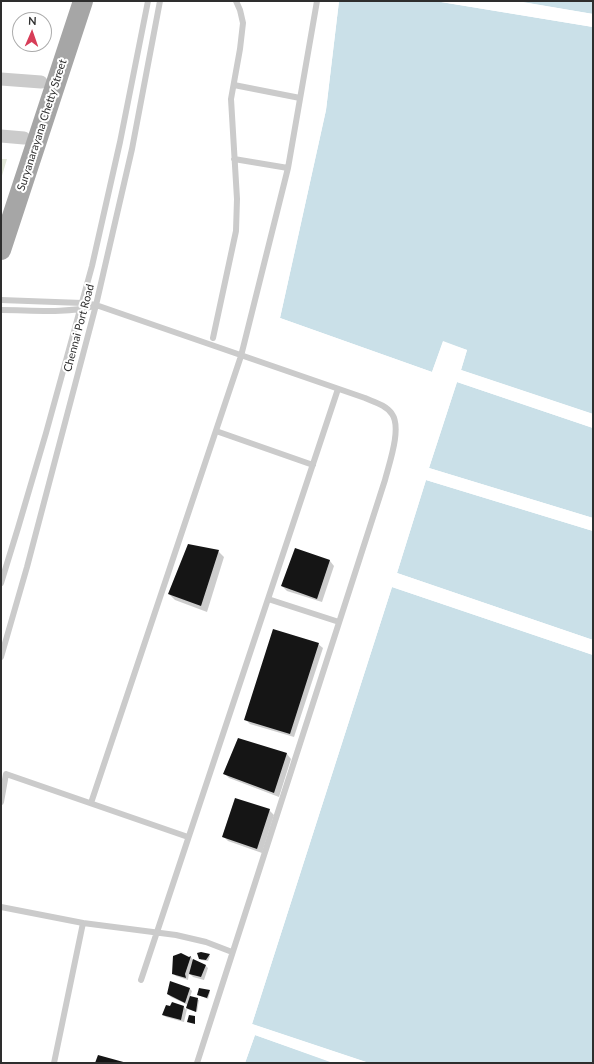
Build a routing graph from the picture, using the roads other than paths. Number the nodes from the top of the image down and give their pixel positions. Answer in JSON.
{"nodes":[{"id":1,"x":70,"y":1,"type":"edge"},
{"id":2,"x":83,"y":1,"type":"edge"},
{"id":3,"x":148,"y":1,"type":"edge"},
{"id":4,"x":160,"y":1,"type":"edge"},
{"id":5,"x":236,"y":1,"type":"edge"},
{"id":6,"x":317,"y":1,"type":"edge"},
{"id":7,"x":1,"y":79,"type":"edge"},
{"id":8,"x":41,"y":82,"type":"junction"},
{"id":9,"x":234,"y":85,"type":"junction"},
{"id":10,"x":300,"y":98,"type":"junction"},
{"id":11,"x":1,"y":136,"type":"edge"},
{"id":12,"x":24,"y":138,"type":"junction"},
{"id":13,"x":234,"y":159,"type":"junction"},
{"id":14,"x":288,"y":168,"type":"junction"},
{"id":15,"x":1,"y":212,"type":"edge"},
{"id":16,"x":1,"y":250,"type":"edge"},
{"id":17,"x":1,"y":300,"type":"edge"},
{"id":18,"x":96,"y":305,"type":"junction"},
{"id":19,"x":81,"y":306,"type":"junction"},
{"id":20,"x":1,"y":310,"type":"edge"},
{"id":21,"x":213,"y":338,"type":"dead end"},
{"id":22,"x":241,"y":356,"type":"junction"},
{"id":23,"x":338,"y":389,"type":"junction"},
{"id":24,"x":216,"y":431,"type":"junction"},
{"id":25,"x":313,"y":466,"type":"junction"},
{"id":26,"x":1,"y":583,"type":"edge"},
{"id":27,"x":268,"y":599,"type":"junction"},
{"id":28,"x":339,"y":622,"type":"junction"},
{"id":29,"x":1,"y":657,"type":"edge"},
{"id":30,"x":1,"y":802,"type":"edge"},
{"id":31,"x":91,"y":803,"type":"junction"},
{"id":32,"x":188,"y":837,"type":"junction"},
{"id":33,"x":1,"y":906,"type":"edge"},
{"id":34,"x":83,"y":923,"type":"junction"},
{"id":35,"x":156,"y":932,"type":"junction"},
{"id":36,"x":232,"y":952,"type":"junction"},
{"id":37,"x":141,"y":980,"type":"dead end"},
{"id":38,"x":54,"y":1063,"type":"edge"},
{"id":39,"x":197,"y":1063,"type":"edge"}],
"edges":[{"from":1,"to":8,"type":"main road","name":"Suryanarayana Chetty Street"},
{"from":2,"to":16,"type":"main road","name":"Suryanarayana Chetty Street"},
{"from":3,"to":19,"type":"lane","name":"Chennai Port Road"},
{"from":4,"to":18,"type":"lane","name":"Chennai Port Road"},
{"from":5,"to":9,"type":"lane"},
{"from":6,"to":10,"type":"lane"},
{"from":7,"to":8,"type":"street"},
{"from":8,"to":12,"type":"main road","name":"Suryanarayana Chetty Street"},
{"from":9,"to":10,"type":"lane"},
{"from":9,"to":13,"type":"lane"},
{"from":10,"to":14,"type":"lane"},
{"from":11,"to":12,"type":"street"},
{"from":12,"to":15,"type":"main road","name":"Suryanarayana Chetty Street"},
{"from":13,"to":14,"type":"lane"},
{"from":13,"to":21,"type":"lane"},
{"from":14,"to":22,"type":"lane"},
{"from":17,"to":19,"type":"lane"},
{"from":18,"to":19,"type":"lane"},
{"from":18,"to":22,"type":"lane"},
{"from":18,"to":29,"type":"lane","name":"Chennai Port Road"},
{"from":19,"to":20,"type":"lane"},
{"from":19,"to":26,"type":"lane","name":"Chennai Port Road"},
{"from":22,"to":23,"type":"lane"},
{"from":22,"to":24,"type":"lane"},
{"from":23,"to":25,"type":"lane"},
{"from":23,"to":28,"type":"lane"},
{"from":24,"to":25,"type":"lane"},
{"from":24,"to":31,"type":"lane"},
{"from":25,"to":27,"type":"lane"},
{"from":27,"to":28,"type":"lane"},
{"from":27,"to":32,"type":"lane"},
{"from":28,"to":36,"type":"lane"},
{"from":30,"to":31,"type":"lane"},
{"from":31,"to":32,"type":"lane"},
{"from":32,"to":35,"type":"lane"},
{"from":33,"to":34,"type":"lane"},
{"from":34,"to":35,"type":"lane"},
{"from":34,"to":38,"type":"lane"},
{"from":35,"to":36,"type":"lane"},
{"from":35,"to":37,"type":"lane"},
{"from":36,"to":39,"type":"lane"}]}
